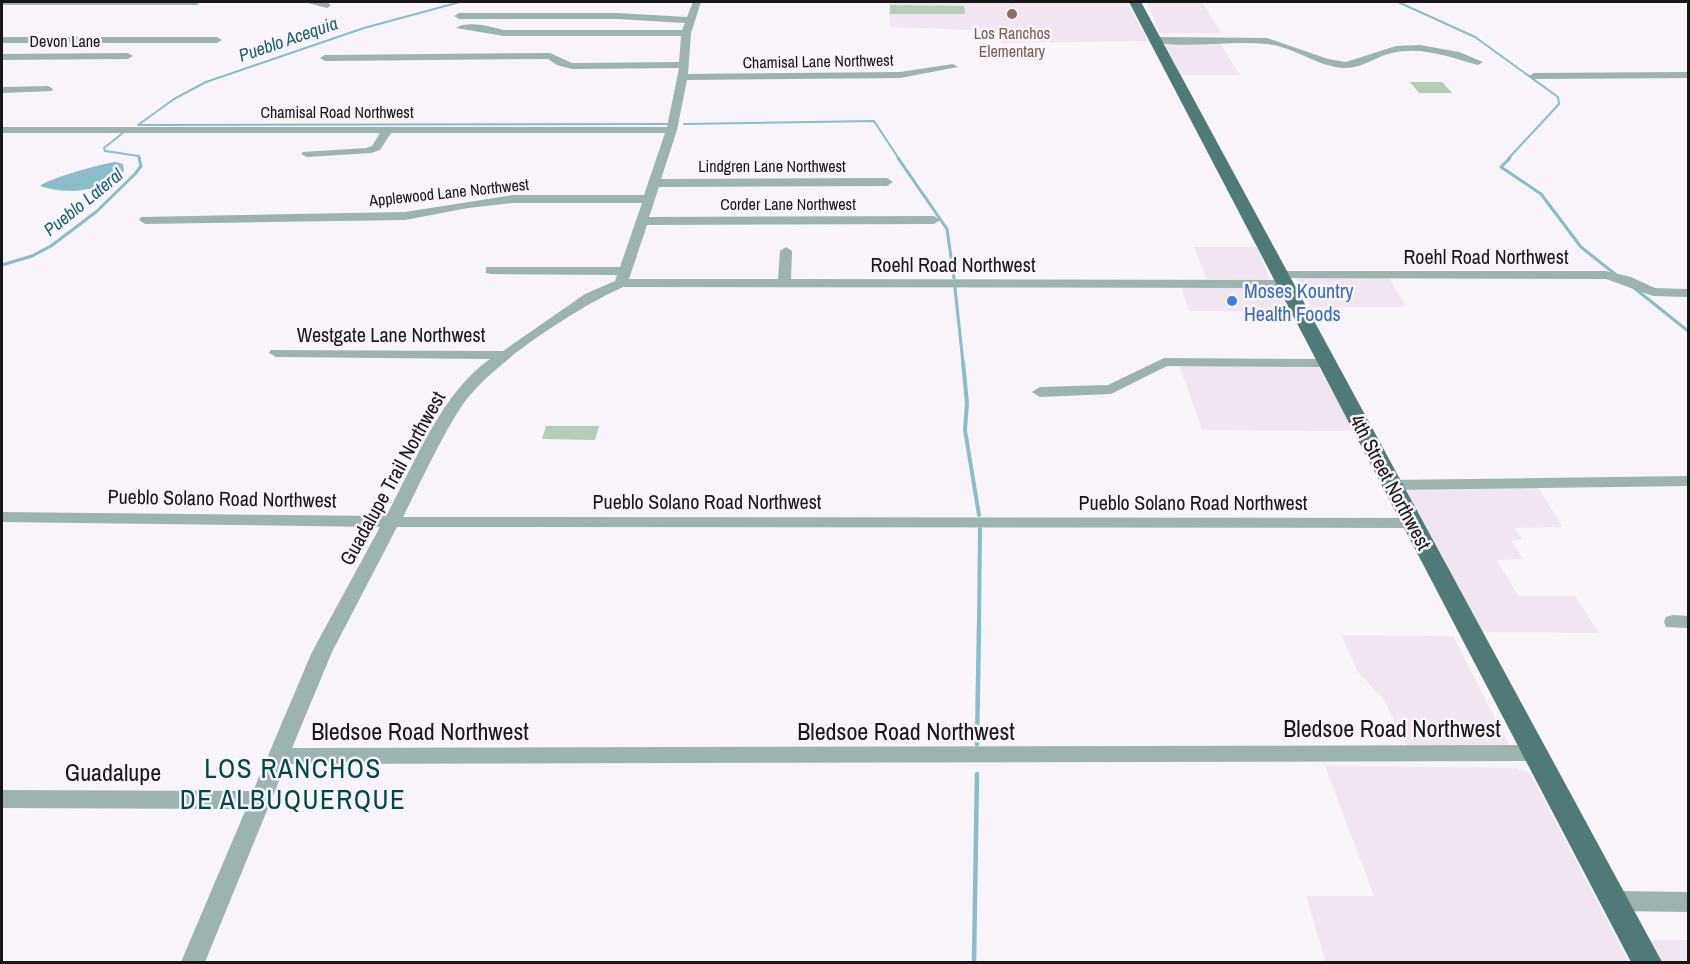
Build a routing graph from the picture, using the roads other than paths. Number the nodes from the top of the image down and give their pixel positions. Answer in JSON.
{"nodes":[{"id":1,"x":2,"y":2,"type":"edge"},
{"id":2,"x":197,"y":2,"type":"edge"},
{"id":3,"x":308,"y":2,"type":"edge"},
{"id":4,"x":697,"y":2,"type":"edge"},
{"id":5,"x":1135,"y":2,"type":"edge"},
{"id":6,"x":327,"y":6,"type":"dead end"},
{"id":7,"x":459,"y":16,"type":"dead end"},
{"id":8,"x":688,"y":27,"type":"junction"},
{"id":9,"x":461,"y":28,"type":"dead end"},
{"id":10,"x":2,"y":40,"type":"edge"},
{"id":11,"x":217,"y":40,"type":"dead end"},
{"id":12,"x":1155,"y":40,"type":"junction"},
{"id":13,"x":128,"y":56,"type":"dead end"},
{"id":14,"x":2,"y":57,"type":"edge"},
{"id":15,"x":325,"y":58,"type":"dead end"},
{"id":16,"x":1478,"y":62,"type":"dead end"},
{"id":17,"x":953,"y":67,"type":"dead end"},
{"id":18,"x":683,"y":71,"type":"junction"},
{"id":19,"x":1689,"y":75,"type":"edge"},
{"id":20,"x":1534,"y":76,"type":"dead end"},
{"id":21,"x":48,"y":89,"type":"dead end"},
{"id":22,"x":2,"y":90,"type":"edge"},
{"id":23,"x":389,"y":128,"type":"junction"},
{"id":24,"x":2,"y":130,"type":"edge"},
{"id":25,"x":672,"y":130,"type":"junction"},
{"id":26,"x":307,"y":154,"type":"dead end"},
{"id":27,"x":887,"y":182,"type":"dead end"},
{"id":28,"x":656,"y":183,"type":"junction"},
{"id":29,"x":648,"y":200,"type":"junction"},
{"id":30,"x":145,"y":220,"type":"dead end"},
{"id":31,"x":934,"y":220,"type":"dead end"},
{"id":32,"x":643,"y":221,"type":"junction"},
{"id":33,"x":786,"y":251,"type":"dead end"},
{"id":34,"x":491,"y":270,"type":"dead end"},
{"id":35,"x":622,"y":277,"type":"junction"},
{"id":36,"x":1283,"y":280,"type":"junction"},
{"id":37,"x":784,"y":283,"type":"junction"},
{"id":38,"x":1689,"y":293,"type":"edge"},
{"id":39,"x":276,"y":353,"type":"dead end"},
{"id":40,"x":506,"y":355,"type":"junction"},
{"id":41,"x":1328,"y":363,"type":"junction"},
{"id":42,"x":1040,"y":392,"type":"dead end"},
{"id":43,"x":1689,"y":481,"type":"edge"},
{"id":44,"x":1393,"y":485,"type":"junction"},
{"id":45,"x":2,"y":517,"type":"edge"},
{"id":46,"x":390,"y":522,"type":"junction"},
{"id":47,"x":1413,"y":523,"type":"junction"},
{"id":48,"x":1535,"y":753,"type":"junction"},
{"id":49,"x":278,"y":756,"type":"junction"},
{"id":50,"x":2,"y":799,"type":"edge"},
{"id":51,"x":260,"y":800,"type":"junction"},
{"id":52,"x":1614,"y":901,"type":"junction"},
{"id":53,"x":1689,"y":902,"type":"edge"},
{"id":54,"x":193,"y":963,"type":"edge"},
{"id":55,"x":1647,"y":963,"type":"edge"}],
"edges":[{"from":1,"to":2,"type":"street"},
{"from":3,"to":6,"type":"street"},
{"from":4,"to":8,"type":"street"},
{"from":5,"to":12,"type":"main road","name":"4th Street Northwest"},
{"from":7,"to":8,"type":"street"},
{"from":8,"to":9,"type":"street"},
{"from":8,"to":18,"type":"street"},
{"from":10,"to":11,"type":"street"},
{"from":12,"to":16,"type":"street"},
{"from":12,"to":36,"type":"main road","name":"4th Street Northwest"},
{"from":13,"to":14,"type":"street","name":"Devon Lane"},
{"from":15,"to":18,"type":"street","name":"Chamisal Lane Northwest"},
{"from":17,"to":18,"type":"street","name":"Chamisal Lane Northwest"},
{"from":18,"to":25,"type":"street"},
{"from":19,"to":20,"type":"street"},
{"from":21,"to":22,"type":"street"},
{"from":23,"to":24,"type":"street","name":"Chamisal Road Northwest"},
{"from":23,"to":25,"type":"street","name":"Chamisal Road Northwest"},
{"from":23,"to":26,"type":"street"},
{"from":25,"to":28,"type":"street"},
{"from":27,"to":28,"type":"street","name":"Lindgren Lane Northwest"},
{"from":28,"to":29,"type":"street"},
{"from":29,"to":30,"type":"street","name":"Applewood Lane Northwest"},
{"from":29,"to":32,"type":"street"},
{"from":31,"to":32,"type":"street","name":"Corder Lane Northwest"},
{"from":32,"to":35,"type":"street"},
{"from":33,"to":37,"type":"street"},
{"from":34,"to":35,"type":"street","name":"Roehl Road Northwest"},
{"from":35,"to":37,"type":"street","name":"Roehl Road Northwest"},
{"from":35,"to":40,"type":"street","name":"Guadalupe Trail Northwest"},
{"from":36,"to":37,"type":"street","name":"Roehl Road Northwest"},
{"from":36,"to":38,"type":"street","name":"Roehl Road Northwest"},
{"from":36,"to":41,"type":"main road","name":"4th Street Northwest"},
{"from":39,"to":40,"type":"street","name":"Westgate Lane Northwest"},
{"from":40,"to":46,"type":"street","name":"Guadalupe Trail Northwest"},
{"from":41,"to":42,"type":"street"},
{"from":41,"to":44,"type":"main road","name":"4th Street Northwest"},
{"from":43,"to":44,"type":"street"},
{"from":44,"to":47,"type":"main road","name":"4th Street Northwest"},
{"from":45,"to":46,"type":"street","name":"Pueblo Solano Road Northwest"},
{"from":46,"to":47,"type":"street","name":"Pueblo Solano Road Northwest"},
{"from":46,"to":49,"type":"street","name":"Guadalupe Trail Northwest"},
{"from":47,"to":48,"type":"main road","name":"4th Street Northwest"},
{"from":48,"to":49,"type":"street","name":"Bledsoe Road Northwest"},
{"from":48,"to":52,"type":"main road","name":"4th Street Northwest"},
{"from":49,"to":51,"type":"street","name":"Guadalupe Trail Northwest"},
{"from":50,"to":51,"type":"street","name":"Guadalupe"},
{"from":51,"to":54,"type":"street","name":"Guadalupe Trail Northwest"},
{"from":52,"to":53,"type":"street"},
{"from":52,"to":55,"type":"main road","name":"4th Street Northwest"}]}
